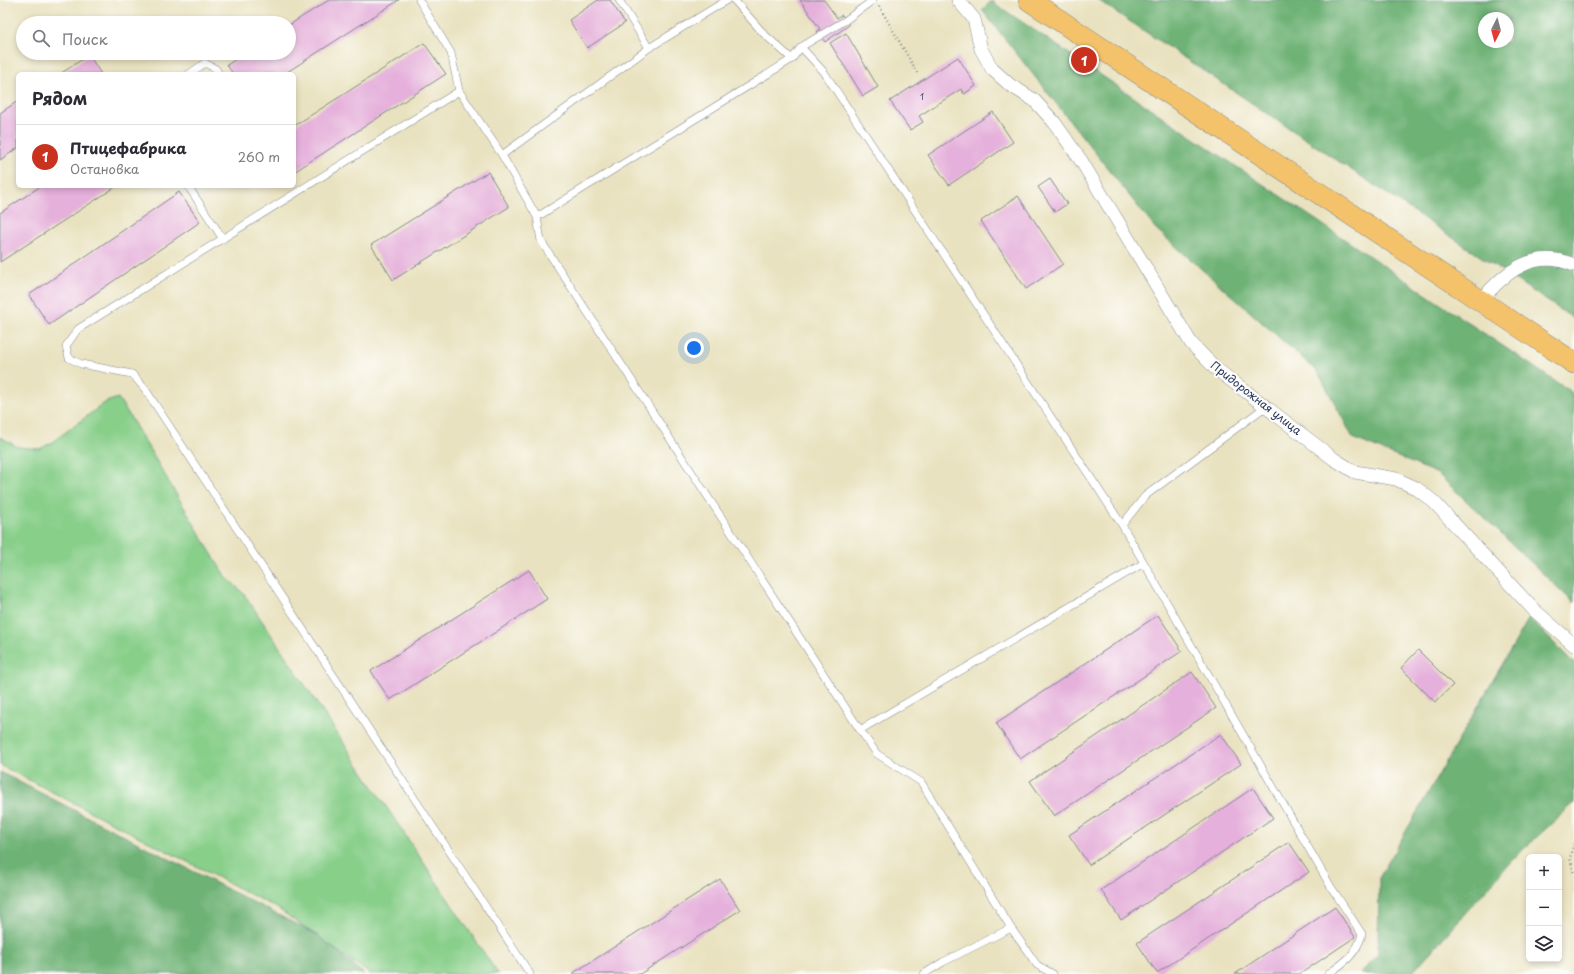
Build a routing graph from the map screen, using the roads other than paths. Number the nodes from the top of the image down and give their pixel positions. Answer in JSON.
{"nodes":[{"id":1,"x":419,"y":0,"type":"edge"},
{"id":2,"x":619,"y":0,"type":"edge"},
{"id":3,"x":727,"y":0,"type":"edge"},
{"id":4,"x":734,"y":0,"type":"edge"},
{"id":5,"x":873,"y":0,"type":"edge"},
{"id":6,"x":958,"y":0,"type":"edge"},
{"id":7,"x":1029,"y":0,"type":"edge"},
{"id":8,"x":801,"y":47,"type":"junction"},
{"id":9,"x":648,"y":48,"type":"junction"},
{"id":10,"x":792,"y":59,"type":"junction"},
{"id":11,"x":192,"y":72,"type":"edge"},
{"id":12,"x":218,"y":72,"type":"edge"},
{"id":13,"x":459,"y":91,"type":"junction"},
{"id":14,"x":502,"y":155,"type":"junction"},
{"id":15,"x":189,"y":188,"type":"edge"},
{"id":16,"x":296,"y":188,"type":"edge"},
{"id":17,"x":294,"y":189,"type":"edge"},
{"id":18,"x":537,"y":217,"type":"junction"},
{"id":19,"x":223,"y":238,"type":"junction"},
{"id":20,"x":1574,"y":265,"type":"edge"},
{"id":21,"x":1481,"y":301,"type":"junction"},
{"id":22,"x":1574,"y":363,"type":"edge"},
{"id":23,"x":1265,"y":407,"type":"junction"},
{"id":24,"x":1122,"y":525,"type":"junction"},
{"id":25,"x":1144,"y":563,"type":"junction"},
{"id":26,"x":1574,"y":645,"type":"edge"},
{"id":27,"x":860,"y":730,"type":"junction"},
{"id":28,"x":1011,"y":928,"type":"junction"},
{"id":29,"x":530,"y":974,"type":"edge"},
{"id":30,"x":924,"y":974,"type":"edge"},
{"id":31,"x":1053,"y":974,"type":"edge"},
{"id":32,"x":1328,"y":974,"type":"edge"}],
"edges":[{"from":1,"to":13,"type":"lane"},
{"from":2,"to":9,"type":"lane"},
{"from":3,"to":9,"type":"lane"},
{"from":4,"to":10,"type":"lane"},
{"from":5,"to":8,"type":"lane"},
{"from":6,"to":23,"type":"street","name":"Придорожная улица"},
{"from":7,"to":21,"type":"main road"},
{"from":8,"to":10,"type":"lane"},
{"from":8,"to":24,"type":"lane"},
{"from":9,"to":14,"type":"lane"},
{"from":10,"to":18,"type":"lane"},
{"from":11,"to":12,"type":"lane"},
{"from":13,"to":14,"type":"lane"},
{"from":13,"to":16,"type":"lane"},
{"from":14,"to":18,"type":"lane"},
{"from":15,"to":19,"type":"lane"},
{"from":17,"to":19,"type":"lane"},
{"from":18,"to":27,"type":"lane"},
{"from":19,"to":29,"type":"lane"},
{"from":20,"to":21,"type":"street"},
{"from":21,"to":22,"type":"main road"},
{"from":23,"to":24,"type":"lane"},
{"from":23,"to":26,"type":"street","name":"Придорожная улица"},
{"from":24,"to":25,"type":"lane"},
{"from":25,"to":27,"type":"lane"},
{"from":25,"to":32,"type":"lane"},
{"from":27,"to":28,"type":"lane"},
{"from":28,"to":30,"type":"lane"},
{"from":28,"to":31,"type":"lane"}]}
